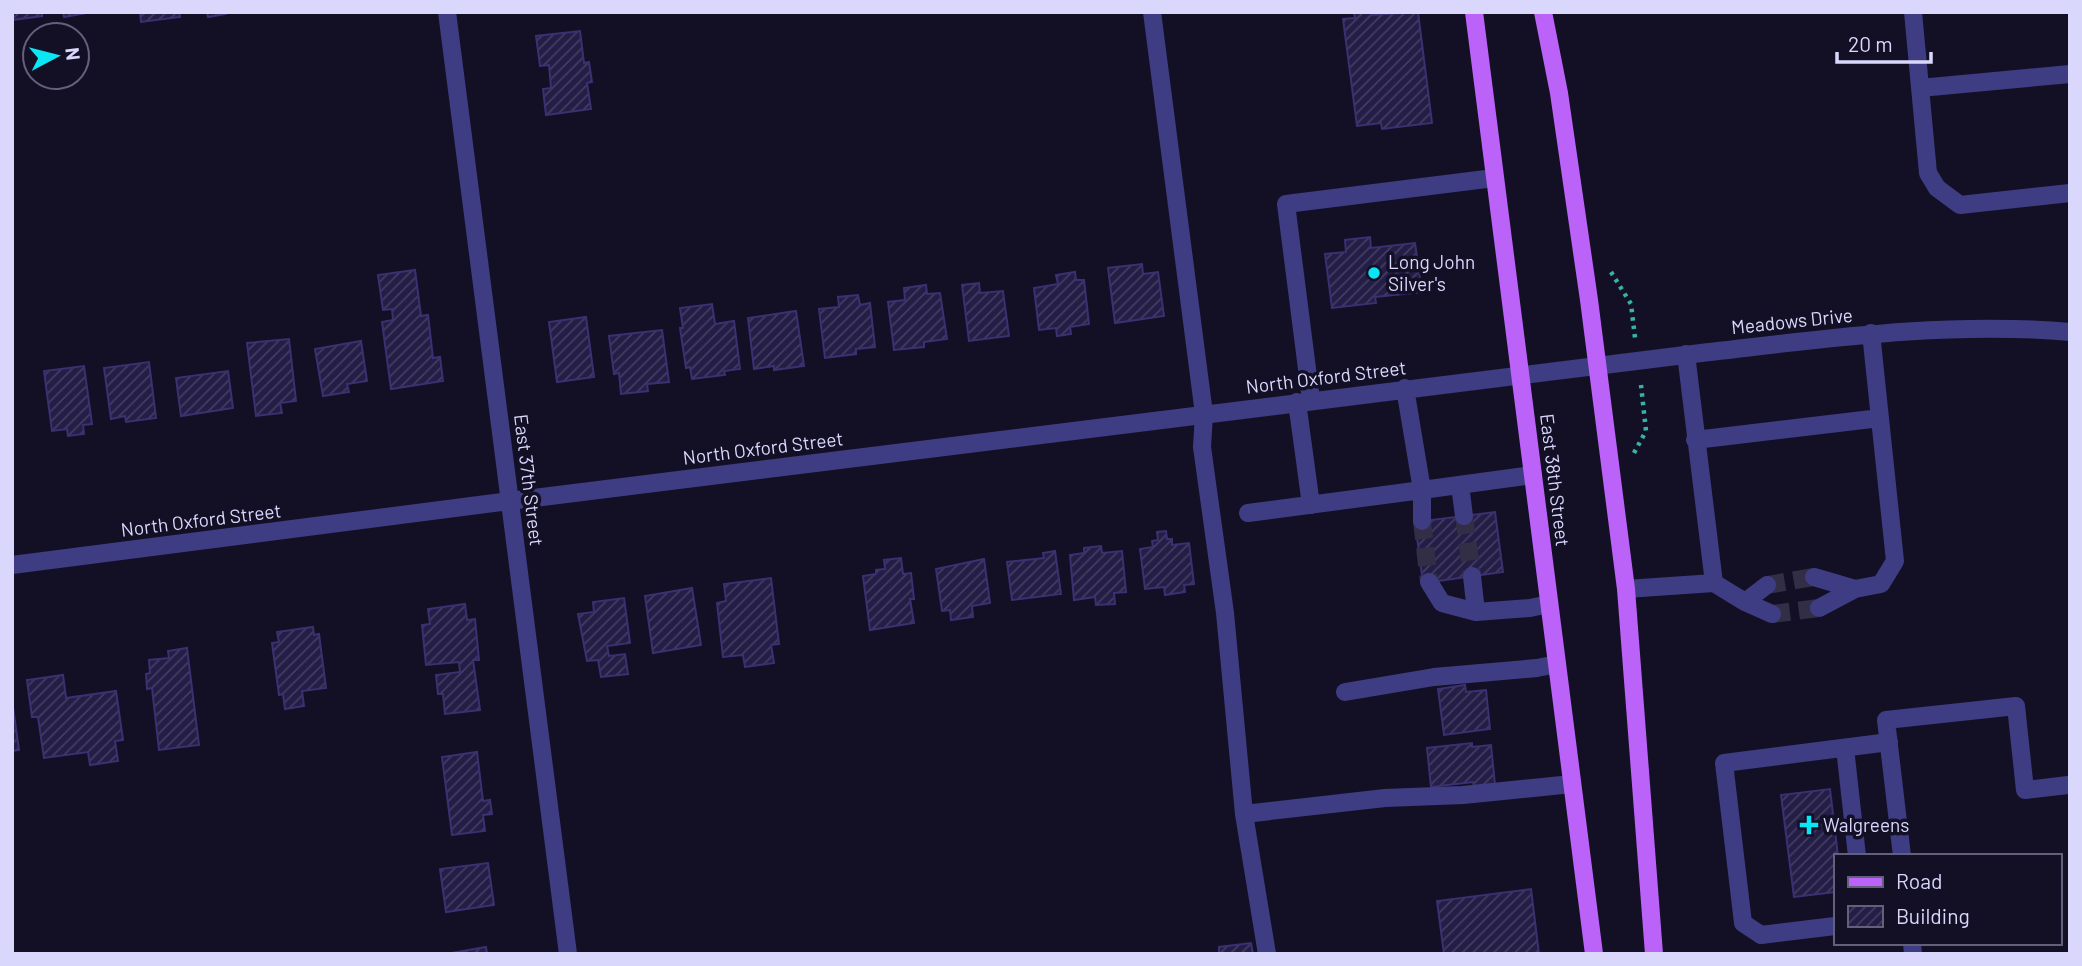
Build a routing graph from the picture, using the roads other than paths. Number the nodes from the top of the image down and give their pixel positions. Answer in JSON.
{"nodes":[{"id":1,"x":447,"y":12,"type":"edge"},
{"id":2,"x":1152,"y":12,"type":"edge"},
{"id":3,"x":1474,"y":12,"type":"edge"},
{"id":4,"x":1543,"y":12,"type":"edge"},
{"id":5,"x":1913,"y":12,"type":"edge"},
{"id":6,"x":2070,"y":74,"type":"edge"},
{"id":7,"x":1920,"y":88,"type":"junction"},
{"id":8,"x":1494,"y":178,"type":"junction"},
{"id":9,"x":2070,"y":193,"type":"edge"},
{"id":10,"x":2070,"y":332,"type":"edge"},
{"id":11,"x":1871,"y":333,"type":"junction"},
{"id":12,"x":1686,"y":354,"type":"junction"},
{"id":13,"x":1597,"y":365,"type":"junction"},
{"id":14,"x":1520,"y":374,"type":"junction"},
{"id":15,"x":1405,"y":388,"type":"junction"},
{"id":16,"x":1304,"y":401,"type":"junction"},
{"id":17,"x":1204,"y":414,"type":"junction"},
{"id":18,"x":1880,"y":418,"type":"junction"},
{"id":19,"x":1695,"y":440,"type":"junction"},
{"id":20,"x":1533,"y":475,"type":"junction"},
{"id":21,"x":1460,"y":485,"type":"junction"},
{"id":22,"x":1422,"y":490,"type":"junction"},
{"id":23,"x":510,"y":501,"type":"junction"},
{"id":24,"x":1311,"y":505,"type":"junction"},
{"id":25,"x":1248,"y":513,"type":"dead end"},
{"id":26,"x":1464,"y":516,"type":"tunnel mouth"},
{"id":27,"x":1422,"y":521,"type":"tunnel mouth"},
{"id":28,"x":12,"y":565,"type":"edge"},
{"id":29,"x":1472,"y":576,"type":"tunnel mouth"},
{"id":30,"x":1814,"y":578,"type":"tunnel mouth"},
{"id":31,"x":1429,"y":582,"type":"tunnel mouth"},
{"id":32,"x":1714,"y":583,"type":"junction"},
{"id":33,"x":1768,"y":585,"type":"tunnel mouth"},
{"id":34,"x":1855,"y":589,"type":"junction"},
{"id":35,"x":1626,"y":590,"type":"junction"},
{"id":36,"x":1745,"y":602,"type":"junction"},
{"id":37,"x":1549,"y":604,"type":"junction"},
{"id":38,"x":1818,"y":608,"type":"tunnel mouth"},
{"id":39,"x":1476,"y":612,"type":"junction"},
{"id":40,"x":1772,"y":614,"type":"tunnel mouth"},
{"id":41,"x":1557,"y":664,"type":"junction"},
{"id":42,"x":1345,"y":692,"type":"dead end"},
{"id":43,"x":1889,"y":742,"type":"junction"},
{"id":44,"x":1845,"y":748,"type":"junction"},
{"id":45,"x":1572,"y":784,"type":"junction"},
{"id":46,"x":2069,"y":787,"type":"edge"},
{"id":47,"x":1244,"y":814,"type":"junction"},
{"id":48,"x":1857,"y":854,"type":"edge"},
{"id":49,"x":1902,"y":854,"type":"edge"},
{"id":50,"x":1834,"y":926,"type":"edge"},
{"id":51,"x":568,"y":954,"type":"edge"},
{"id":52,"x":1267,"y":954,"type":"edge"},
{"id":53,"x":1594,"y":954,"type":"edge"},
{"id":54,"x":1654,"y":954,"type":"edge"}],
"edges":[{"from":1,"to":23,"type":"street","name":"East 37th Street"},
{"from":2,"to":17,"type":"street"},
{"from":3,"to":8,"type":"main road","name":"East 38th Street"},
{"from":4,"to":13,"type":"main road"},
{"from":5,"to":7,"type":"street"},
{"from":6,"to":7,"type":"street"},
{"from":7,"to":9,"type":"street"},
{"from":8,"to":14,"type":"main road","name":"East 38th Street"},
{"from":8,"to":16,"type":"street"},
{"from":10,"to":11,"type":"street","name":"Meadows Drive"},
{"from":11,"to":12,"type":"street","name":"Meadows Drive"},
{"from":11,"to":18,"type":"street"},
{"from":12,"to":13,"type":"street","name":"Meadows Drive"},
{"from":12,"to":19,"type":"street"},
{"from":13,"to":14,"type":"street","name":"Meadows Drive"},
{"from":13,"to":35,"type":"main road"},
{"from":14,"to":15,"type":"street","name":"North Oxford Street"},
{"from":14,"to":20,"type":"main road","name":"East 38th Street"},
{"from":15,"to":16,"type":"street","name":"North Oxford Street"},
{"from":15,"to":22,"type":"street"},
{"from":16,"to":17,"type":"street","name":"North Oxford Street"},
{"from":16,"to":24,"type":"street"},
{"from":17,"to":23,"type":"street","name":"North Oxford Street"},
{"from":17,"to":47,"type":"street"},
{"from":18,"to":19,"type":"street"},
{"from":18,"to":34,"type":"street"},
{"from":19,"to":32,"type":"street"},
{"from":20,"to":21,"type":"street"},
{"from":20,"to":37,"type":"main road","name":"East 38th Street"},
{"from":21,"to":22,"type":"street"},
{"from":21,"to":26,"type":"street"},
{"from":22,"to":24,"type":"street"},
{"from":22,"to":27,"type":"street"},
{"from":23,"to":28,"type":"street","name":"North Oxford Street"},
{"from":23,"to":51,"type":"street","name":"East 37th Street"},
{"from":24,"to":25,"type":"street"},
{"from":29,"to":39,"type":"street"},
{"from":30,"to":34,"type":"street"},
{"from":31,"to":39,"type":"street"},
{"from":32,"to":35,"type":"street"},
{"from":32,"to":36,"type":"street"},
{"from":33,"to":36,"type":"street"},
{"from":34,"to":38,"type":"street"},
{"from":35,"to":54,"type":"main road"},
{"from":36,"to":40,"type":"street"},
{"from":37,"to":39,"type":"street"},
{"from":37,"to":41,"type":"main road","name":"East 38th Street"},
{"from":41,"to":42,"type":"street"},
{"from":41,"to":45,"type":"main road","name":"East 38th Street"},
{"from":43,"to":44,"type":"street"},
{"from":43,"to":46,"type":"street"},
{"from":43,"to":49,"type":"street"},
{"from":44,"to":48,"type":"street"},
{"from":44,"to":50,"type":"street"},
{"from":45,"to":47,"type":"street"},
{"from":45,"to":53,"type":"main road","name":"East 38th Street"},
{"from":47,"to":52,"type":"street"}]}
